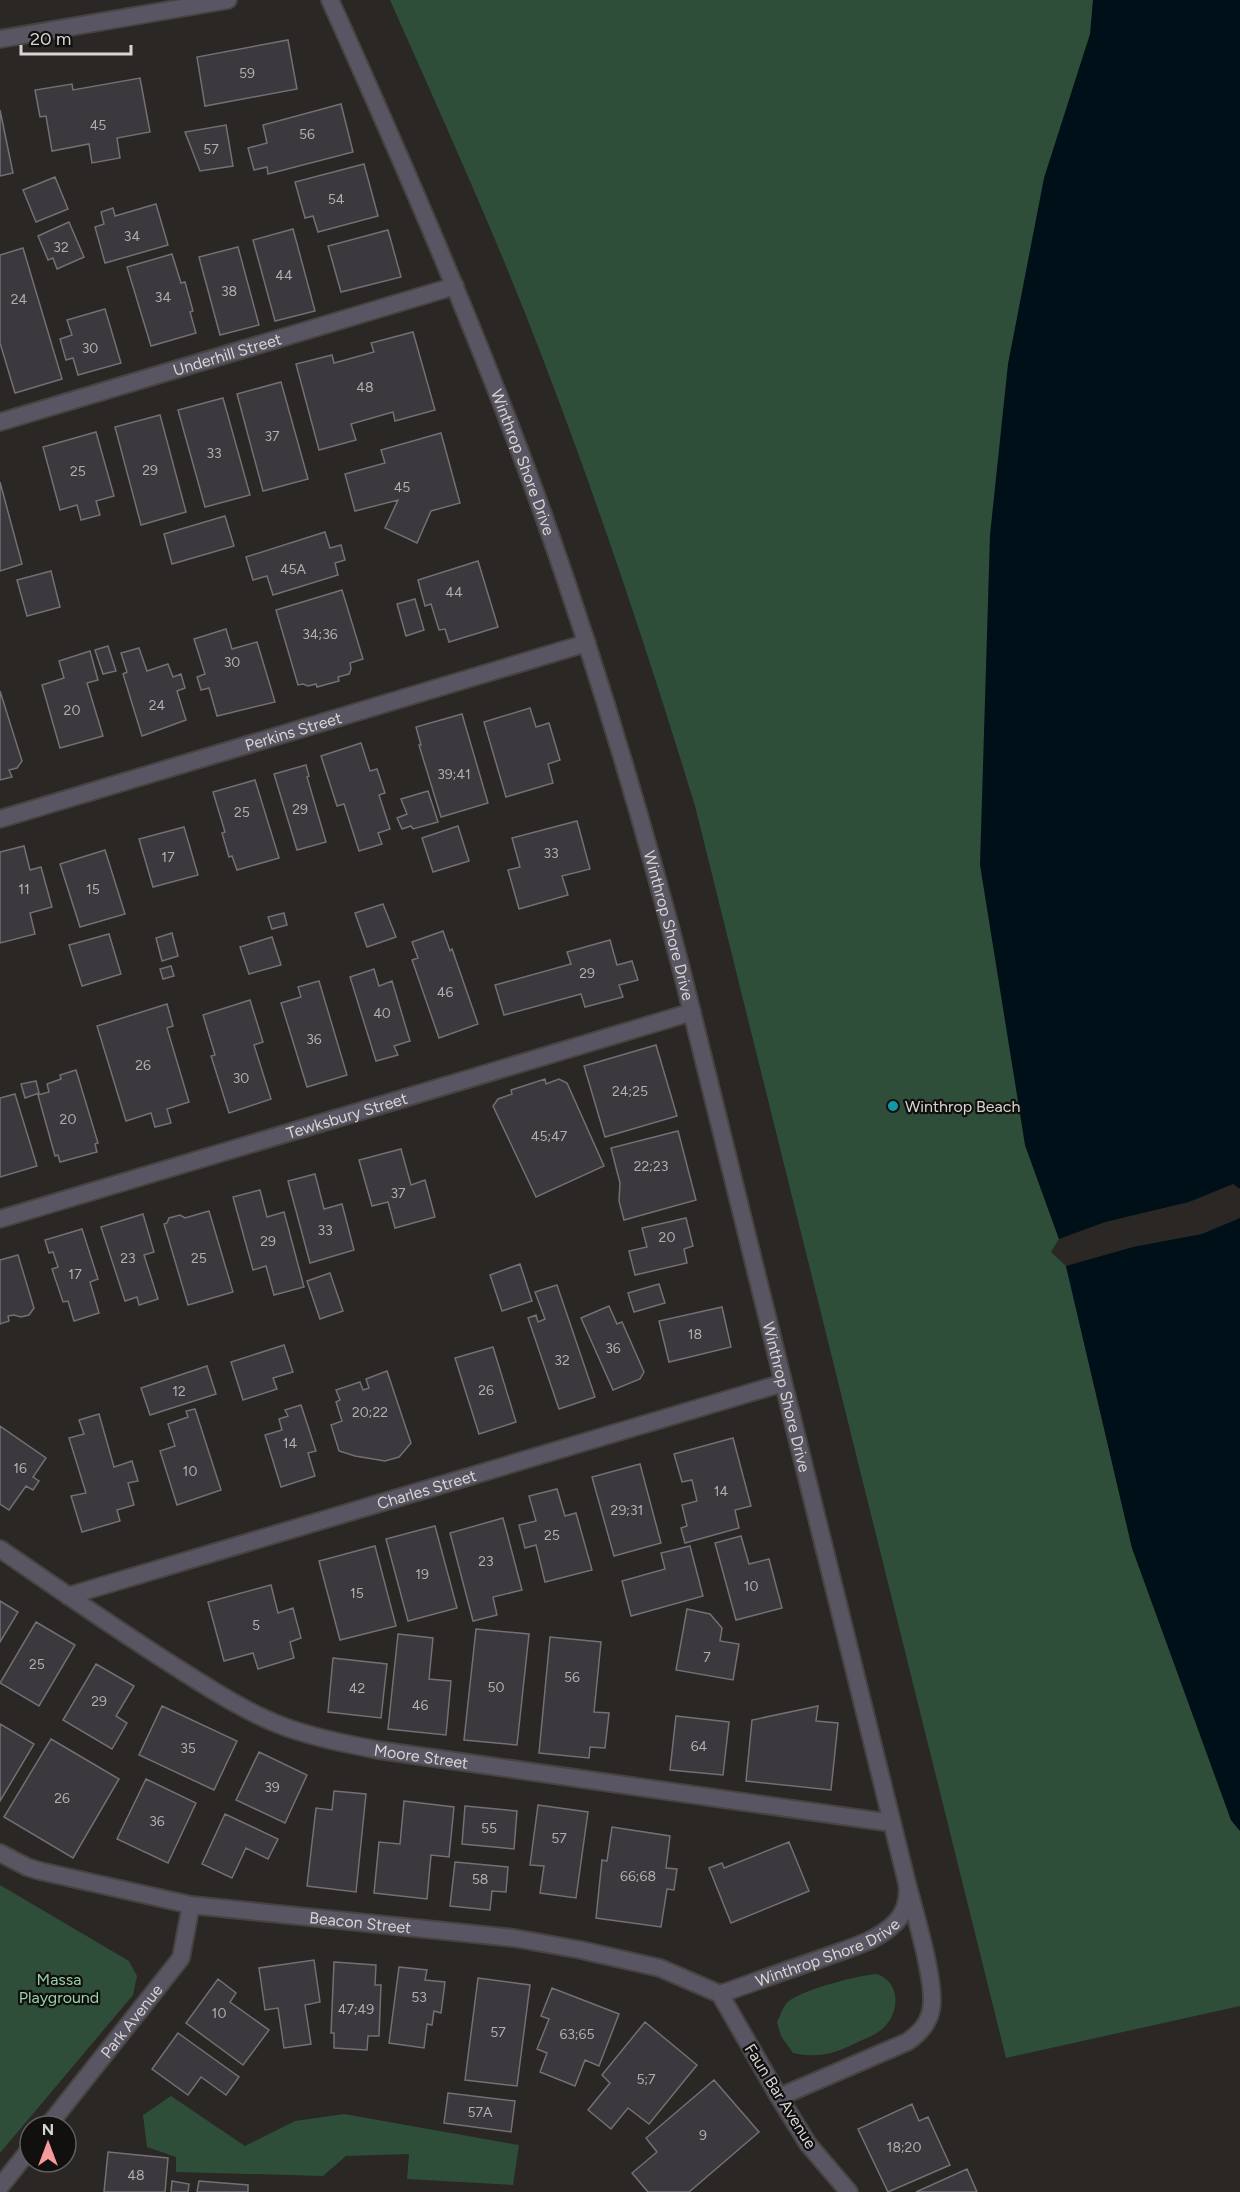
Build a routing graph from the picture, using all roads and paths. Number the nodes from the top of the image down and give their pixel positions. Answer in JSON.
{"nodes":[{"id":1,"x":228,"y":0,"type":"edge"},
{"id":2,"x":330,"y":0,"type":"edge"},
{"id":3,"x":0,"y":39,"type":"edge"},
{"id":4,"x":455,"y":286,"type":"junction"},
{"id":5,"x":0,"y":422,"type":"edge"},
{"id":6,"x":587,"y":643,"type":"junction"},
{"id":7,"x":0,"y":819,"type":"edge"},
{"id":8,"x":692,"y":1012,"type":"junction"},
{"id":9,"x":0,"y":1218,"type":"edge"},
{"id":10,"x":783,"y":1383,"type":"junction"},
{"id":11,"x":0,"y":1549,"type":"edge"},
{"id":12,"x":68,"y":1596,"type":"junction"},
{"id":13,"x":892,"y":1823,"type":"junction"},
{"id":14,"x":0,"y":1853,"type":"edge"},
{"id":15,"x":907,"y":1883,"type":"junction"},
{"id":16,"x":191,"y":1905,"type":"junction"},
{"id":17,"x":720,"y":1995,"type":"junction"},
{"id":18,"x":779,"y":2097,"type":"junction"},
{"id":19,"x":58,"y":2114,"type":"edge"},
{"id":20,"x":18,"y":2164,"type":"edge"},
{"id":21,"x":0,"y":2187,"type":"edge"},
{"id":22,"x":849,"y":2192,"type":"edge"}],
"edges":[{"from":1,"to":3,"type":"street"},
{"from":2,"to":4,"type":"street","name":"Winthrop Shore Drive"},
{"from":4,"to":5,"type":"street","name":"Underhill Street"},
{"from":4,"to":6,"type":"street","name":"Winthrop Shore Drive"},
{"from":6,"to":7,"type":"street","name":"Perkins Street"},
{"from":6,"to":8,"type":"street","name":"Winthrop Shore Drive"},
{"from":8,"to":9,"type":"street","name":"Tewksbury Street"},
{"from":8,"to":10,"type":"street","name":"Winthrop Shore Drive"},
{"from":10,"to":12,"type":"street","name":"Charles Street"},
{"from":10,"to":13,"type":"street","name":"Winthrop Shore Drive"},
{"from":11,"to":12,"type":"street","name":"Moore Street"},
{"from":12,"to":13,"type":"street","name":"Moore Street"},
{"from":13,"to":15,"type":"street","name":"Winthrop Shore Drive"},
{"from":14,"to":16,"type":"street","name":"Beacon Street"},
{"from":15,"to":17,"type":"street","name":"Winthrop Shore Drive"},
{"from":15,"to":18,"type":"street","name":"Winthrop Shore Drive"},
{"from":16,"to":17,"type":"street","name":"Beacon Street"},
{"from":16,"to":19,"type":"street","name":"Park Avenue"},
{"from":17,"to":18,"type":"street","name":"Faun Bar Avenue"},
{"from":18,"to":22,"type":"street","name":"Faun Bar Avenue"},
{"from":20,"to":21,"type":"street"}]}
